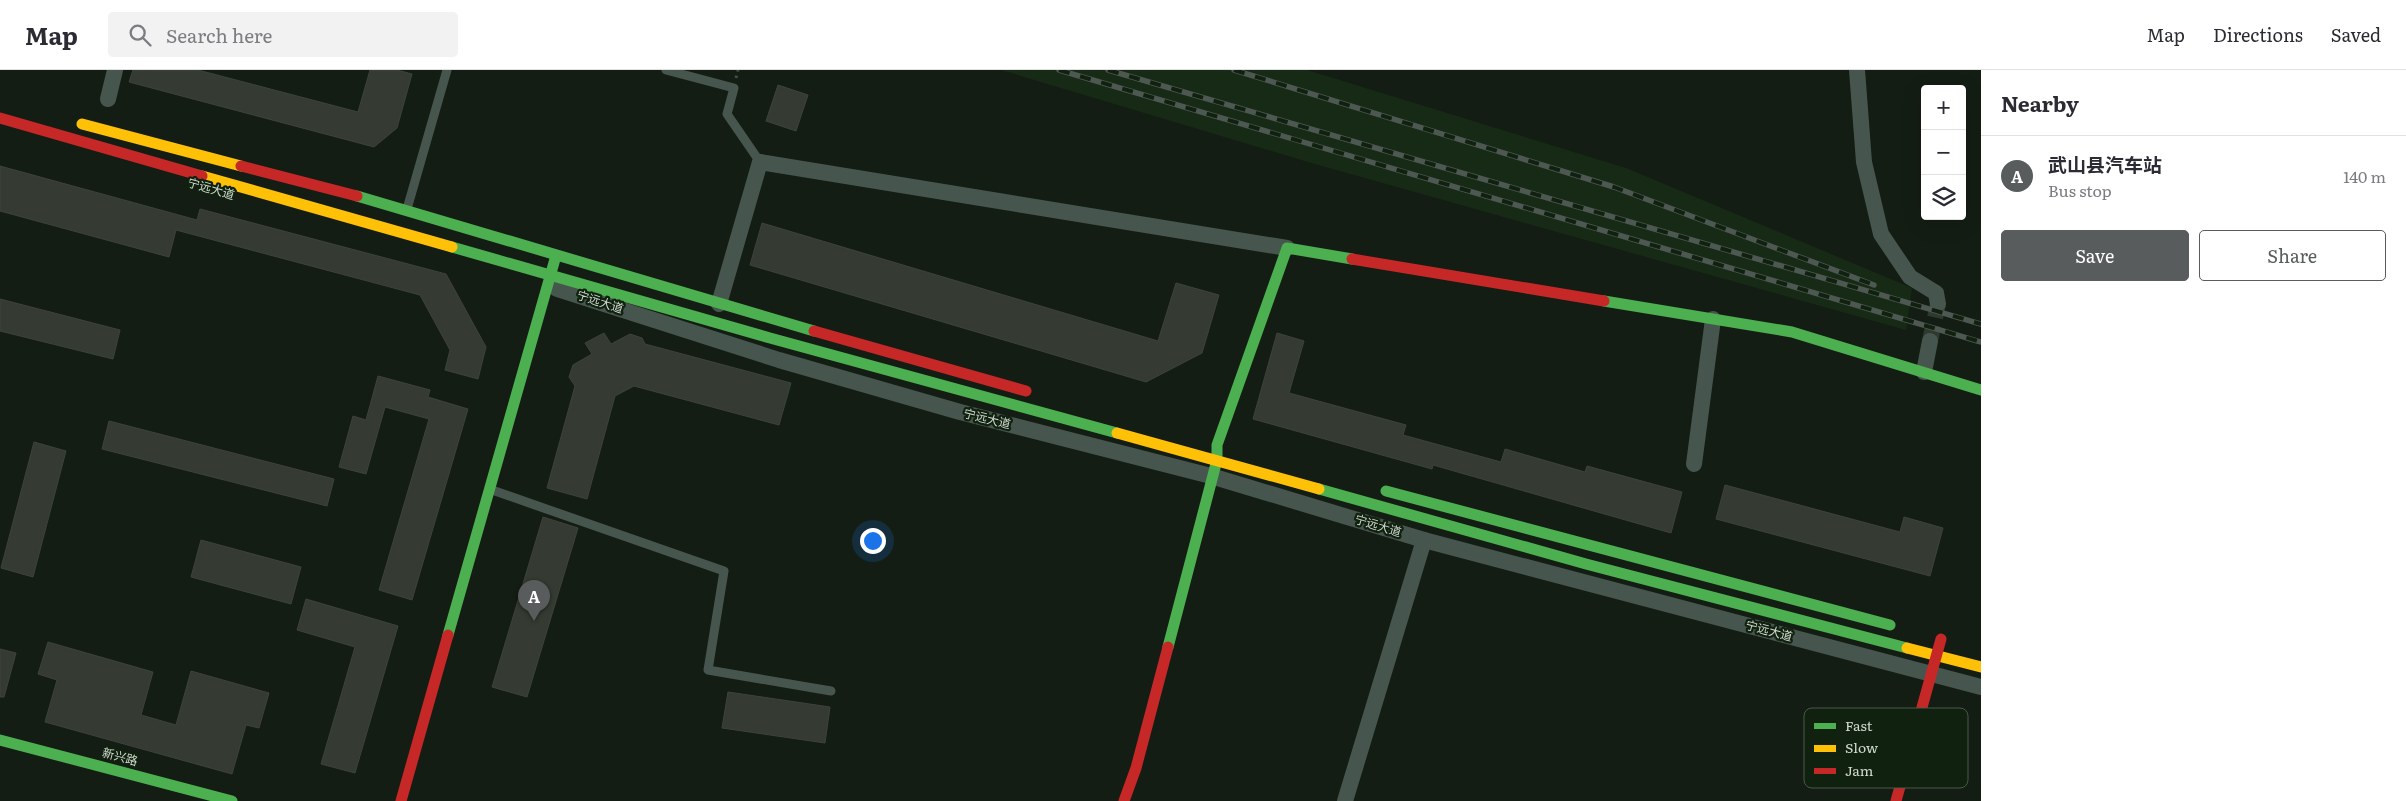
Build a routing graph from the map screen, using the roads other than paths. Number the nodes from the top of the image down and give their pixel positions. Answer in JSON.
{"nodes":[{"id":1,"x":115,"y":70,"type":"edge"},
{"id":2,"x":447,"y":70,"type":"edge"},
{"id":3,"x":666,"y":70,"type":"edge"},
{"id":4,"x":1857,"y":70,"type":"edge"},
{"id":5,"x":108,"y":99,"type":"dead end"},
{"id":6,"x":0,"y":118,"type":"edge"},
{"id":7,"x":66,"y":120,"type":"dead end"},
{"id":8,"x":0,"y":129,"type":"edge"},
{"id":9,"x":760,"y":162,"type":"junction"},
{"id":10,"x":407,"y":209,"type":"junction"},
{"id":11,"x":1287,"y":248,"type":"junction"},
{"id":12,"x":556,"y":254,"type":"junction"},
{"id":13,"x":549,"y":280,"type":"junction"},
{"id":14,"x":719,"y":304,"type":"junction"},
{"id":15,"x":1938,"y":304,"type":"dead end"},
{"id":16,"x":1713,"y":319,"type":"junction"},
{"id":17,"x":1930,"y":341,"type":"tunnel mouth"},
{"id":18,"x":1924,"y":372,"type":"junction"},
{"id":19,"x":1981,"y":390,"type":"edge"},
{"id":20,"x":1038,"y":394,"type":"dead end"},
{"id":21,"x":1217,"y":460,"type":"junction"},
{"id":22,"x":1694,"y":464,"type":"dead end"},
{"id":23,"x":1211,"y":476,"type":"junction"},
{"id":24,"x":1377,"y":488,"type":"dead end"},
{"id":25,"x":489,"y":489,"type":"junction"},
{"id":26,"x":1424,"y":540,"type":"junction"},
{"id":27,"x":1903,"y":629,"type":"dead end"},
{"id":28,"x":1941,"y":639,"type":"dead end"},
{"id":29,"x":1938,"y":655,"type":"junction"},
{"id":30,"x":1981,"y":667,"type":"edge"},
{"id":31,"x":1932,"y":674,"type":"junction"},
{"id":32,"x":1981,"y":687,"type":"edge"},
{"id":33,"x":831,"y":692,"type":"dead end"},
{"id":34,"x":1922,"y":708,"type":"edge"},
{"id":35,"x":0,"y":740,"type":"edge"},
{"id":36,"x":1900,"y":788,"type":"edge"},
{"id":37,"x":232,"y":801,"type":"edge"},
{"id":38,"x":401,"y":801,"type":"edge"},
{"id":39,"x":1124,"y":801,"type":"edge"},
{"id":40,"x":1345,"y":801,"type":"edge"},
{"id":41,"x":1896,"y":801,"type":"edge"}],
"edges":[{"from":1,"to":5,"type":"street"},
{"from":2,"to":10,"type":"lane"},
{"from":3,"to":9,"type":"lane"},
{"from":4,"to":15,"type":"street"},
{"from":6,"to":13,"type":"main road","name":"宁远大道"},
{"from":7,"to":10,"type":"main road"},
{"from":8,"to":13,"type":"street","name":"宁远大道"},
{"from":9,"to":11,"type":"street"},
{"from":9,"to":14,"type":"street"},
{"from":10,"to":12,"type":"main road"},
{"from":11,"to":16,"type":"main road"},
{"from":11,"to":21,"type":"main road"},
{"from":12,"to":13,"type":"main road"},
{"from":12,"to":14,"type":"main road"},
{"from":13,"to":21,"type":"main road","name":"宁远大道"},
{"from":13,"to":23,"type":"street","name":"宁远大道"},
{"from":13,"to":25,"type":"main road"},
{"from":14,"to":20,"type":"main road"},
{"from":16,"to":18,"type":"main road"},
{"from":16,"to":22,"type":"street"},
{"from":17,"to":18,"type":"street"},
{"from":18,"to":19,"type":"main road"},
{"from":21,"to":23,"type":"main road"},
{"from":21,"to":29,"type":"main road","name":"宁远大道"},
{"from":23,"to":26,"type":"street","name":"宁远大道"},
{"from":23,"to":39,"type":"main road"},
{"from":24,"to":27,"type":"main road"},
{"from":25,"to":33,"type":"lane"},
{"from":25,"to":38,"type":"main road"},
{"from":26,"to":31,"type":"street","name":"宁远大道"},
{"from":26,"to":40,"type":"street"},
{"from":28,"to":29,"type":"main road"},
{"from":29,"to":30,"type":"main road","name":"宁远大道"},
{"from":29,"to":31,"type":"main road"},
{"from":31,"to":32,"type":"street","name":"宁远大道"},
{"from":31,"to":34,"type":"main road"},
{"from":35,"to":37,"type":"main road","name":"新兴路"},
{"from":36,"to":41,"type":"main road"}]}
